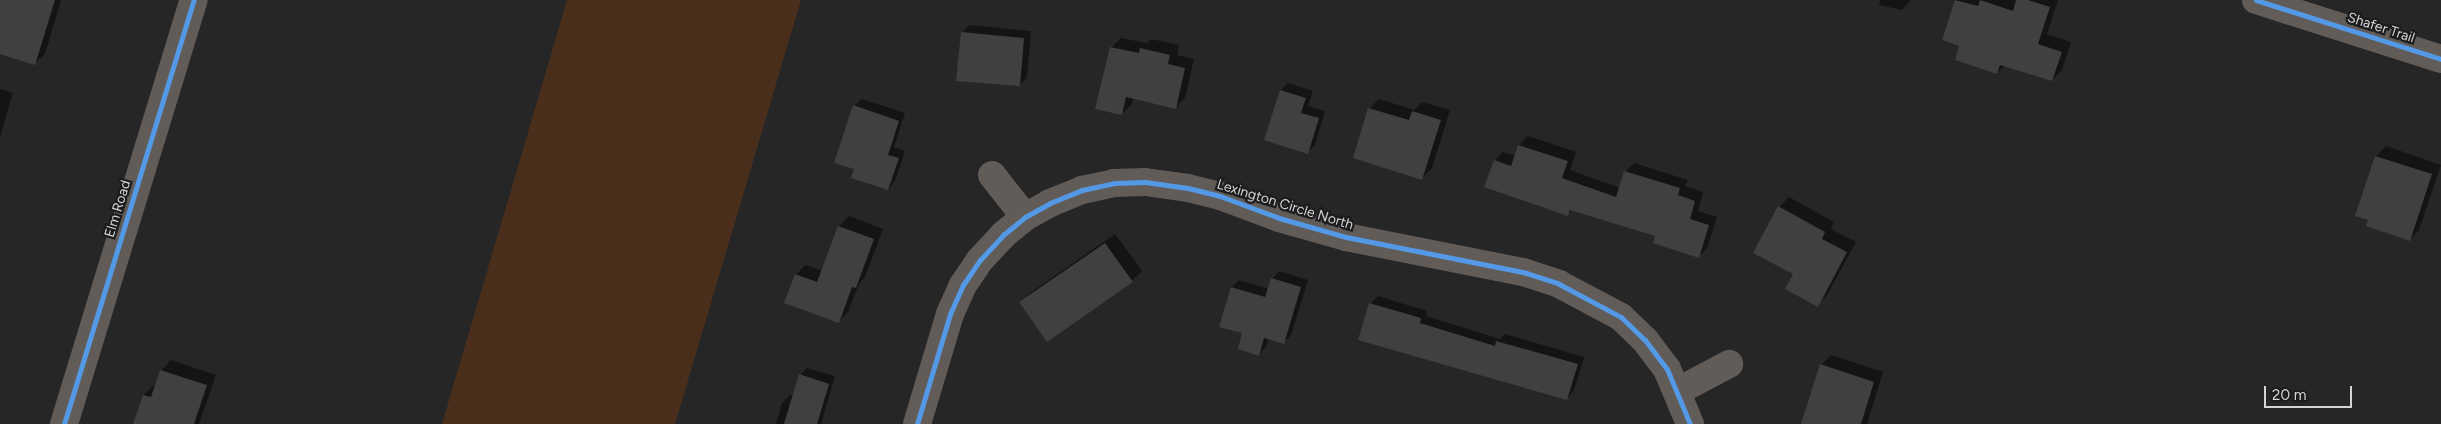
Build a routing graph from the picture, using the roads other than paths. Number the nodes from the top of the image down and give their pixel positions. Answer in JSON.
{"nodes":[{"id":1,"x":194,"y":0,"type":"edge"},
{"id":2,"x":2256,"y":0,"type":"edge"},
{"id":3,"x":2441,"y":59,"type":"edge"},
{"id":4,"x":992,"y":175,"type":"dead end"},
{"id":5,"x":1025,"y":217,"type":"junction"},
{"id":6,"x":1729,"y":364,"type":"dead end"},
{"id":7,"x":1678,"y":392,"type":"junction"},
{"id":8,"x":64,"y":424,"type":"edge"},
{"id":9,"x":917,"y":424,"type":"edge"},
{"id":10,"x":1690,"y":424,"type":"edge"}],
"edges":[{"from":1,"to":8,"type":"street","name":"Elm Road"},
{"from":2,"to":3,"type":"street","name":"Shafer Trail"},
{"from":4,"to":5,"type":"street"},
{"from":5,"to":7,"type":"street","name":"Lexington Circle North"},
{"from":5,"to":9,"type":"street","name":"Lexington Circle North"},
{"from":6,"to":7,"type":"street"},
{"from":7,"to":10,"type":"street","name":"Lexington Circle North"}]}
